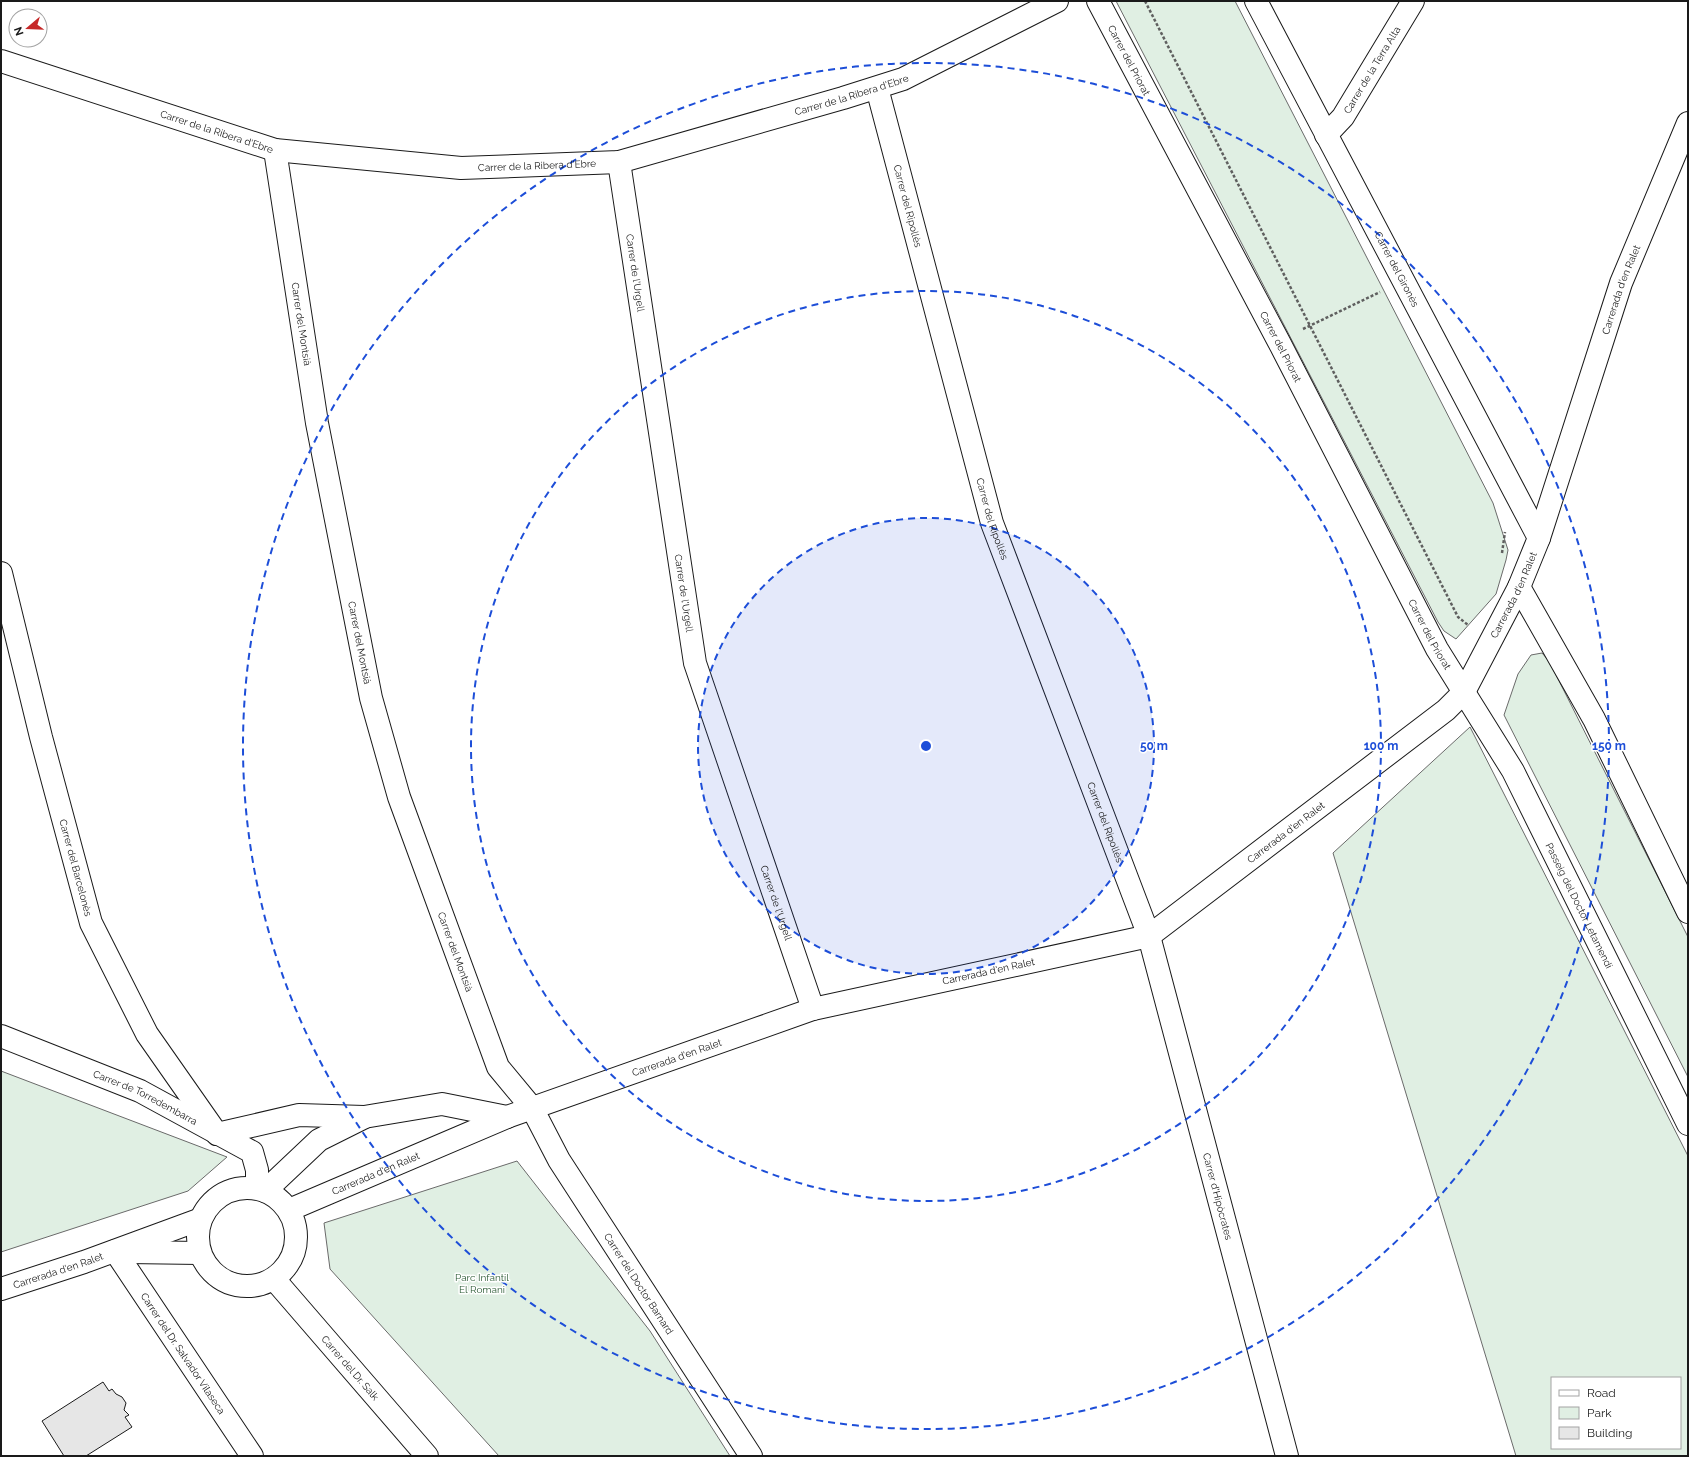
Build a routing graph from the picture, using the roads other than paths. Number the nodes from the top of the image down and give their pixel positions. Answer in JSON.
{"nodes":[{"id":1,"x":1057,"y":1,"type":"edge"},
{"id":2,"x":1098,"y":1,"type":"edge"},
{"id":3,"x":1256,"y":1,"type":"edge"},
{"id":4,"x":1413,"y":1,"type":"edge"},
{"id":5,"x":1,"y":61,"type":"edge"},
{"id":6,"x":877,"y":88,"type":"junction"},
{"id":7,"x":1688,"y":123,"type":"edge"},
{"id":8,"x":1326,"y":135,"type":"junction"},
{"id":9,"x":275,"y":150,"type":"junction"},
{"id":10,"x":619,"y":162,"type":"junction"},
{"id":11,"x":1538,"y":538,"type":"junction"},
{"id":12,"x":1,"y":573,"type":"edge"},
{"id":13,"x":1519,"y":587,"type":"junction"},
{"id":14,"x":1464,"y":692,"type":"junction"},
{"id":15,"x":1688,"y":912,"type":"edge"},
{"id":16,"x":1149,"y":936,"type":"junction"},
{"id":17,"x":813,"y":1009,"type":"junction"},
{"id":18,"x":1,"y":1036,"type":"edge"},
{"id":19,"x":532,"y":1108,"type":"junction"},
{"id":20,"x":507,"y":1117,"type":"junction"},
{"id":21,"x":364,"y":1118,"type":"junction"},
{"id":22,"x":1688,"y":1124,"type":"edge"},
{"id":23,"x":217,"y":1134,"type":"junction"},
{"id":24,"x":261,"y":1190,"type":"junction"},
{"id":25,"x":289,"y":1210,"type":"junction"},
{"id":26,"x":201,"y":1219,"type":"junction"},
{"id":27,"x":115,"y":1251,"type":"junction"},
{"id":28,"x":200,"y":1253,"type":"junction"},
{"id":29,"x":274,"y":1279,"type":"junction"},
{"id":30,"x":1,"y":1289,"type":"edge"},
{"id":31,"x":252,"y":1456,"type":"edge"},
{"id":32,"x":427,"y":1456,"type":"edge"},
{"id":33,"x":751,"y":1456,"type":"edge"},
{"id":34,"x":1287,"y":1456,"type":"edge"}],
"edges":[{"from":1,"to":6,"type":"street","name":"Carrer de la Ribera d'Ebre"},
{"from":2,"to":14,"type":"street","name":"Carrer del Priorat"},
{"from":3,"to":8,"type":"street","name":"Carrer del Gironès"},
{"from":4,"to":8,"type":"street","name":"Carrer de la Terra Alta"},
{"from":5,"to":9,"type":"street","name":"Carrer de la Ribera d'Ebre"},
{"from":6,"to":10,"type":"street","name":"Carrer de la Ribera d'Ebre"},
{"from":6,"to":16,"type":"street","name":"Carrer del Ripollès"},
{"from":7,"to":11,"type":"street","name":"Carrerada d'en Ralet"},
{"from":8,"to":11,"type":"street","name":"Carrer del Gironès"},
{"from":9,"to":10,"type":"street","name":"Carrer de la Ribera d'Ebre"},
{"from":9,"to":19,"type":"street","name":"Carrer del Montsià"},
{"from":10,"to":17,"type":"street","name":"Carrer de l'Urgell"},
{"from":11,"to":13,"type":"street","name":"Carrerada d'en Ralet"},
{"from":12,"to":23,"type":"street","name":"Carrer del Barcelonès"},
{"from":13,"to":14,"type":"street","name":"Carrerada d'en Ralet"},
{"from":13,"to":15,"type":"street"},
{"from":14,"to":16,"type":"street","name":"Carrerada d'en Ralet"},
{"from":14,"to":22,"type":"street","name":"Passeig del Doctor Letamendi"},
{"from":16,"to":17,"type":"street","name":"Carrerada d'en Ralet"},
{"from":16,"to":34,"type":"street","name":"Carrer d'Hipòcrates"},
{"from":17,"to":19,"type":"street","name":"Carrerada d'en Ralet"},
{"from":18,"to":23,"type":"street","name":"Carrer de Torredembarra"},
{"from":19,"to":20,"type":"street","name":"Carrerada d'en Ralet"},
{"from":19,"to":33,"type":"street","name":"Carrer del Doctor Barnard"},
{"from":20,"to":21,"type":"street"},
{"from":20,"to":25,"type":"street","name":"Carrerada d'en Ralet"},
{"from":21,"to":23,"type":"street"},
{"from":21,"to":24,"type":"street"},
{"from":23,"to":24,"type":"street","name":"Carrer de Torredembarra"},
{"from":24,"to":25,"type":"street"},
{"from":24,"to":26,"type":"street"},
{"from":25,"to":29,"type":"street"},
{"from":26,"to":27,"type":"street","name":"Carrerada d'en Ralet"},
{"from":26,"to":28,"type":"street"},
{"from":27,"to":28,"type":"street","name":"Carrerada d'en Ralet"},
{"from":27,"to":30,"type":"street","name":"Carrerada d'en Ralet"},
{"from":27,"to":31,"type":"street","name":"Carrer del Dr. Salvador Vilaseca"},
{"from":28,"to":29,"type":"street"},
{"from":29,"to":32,"type":"street","name":"Carrer del Dr. Salk"}]}
